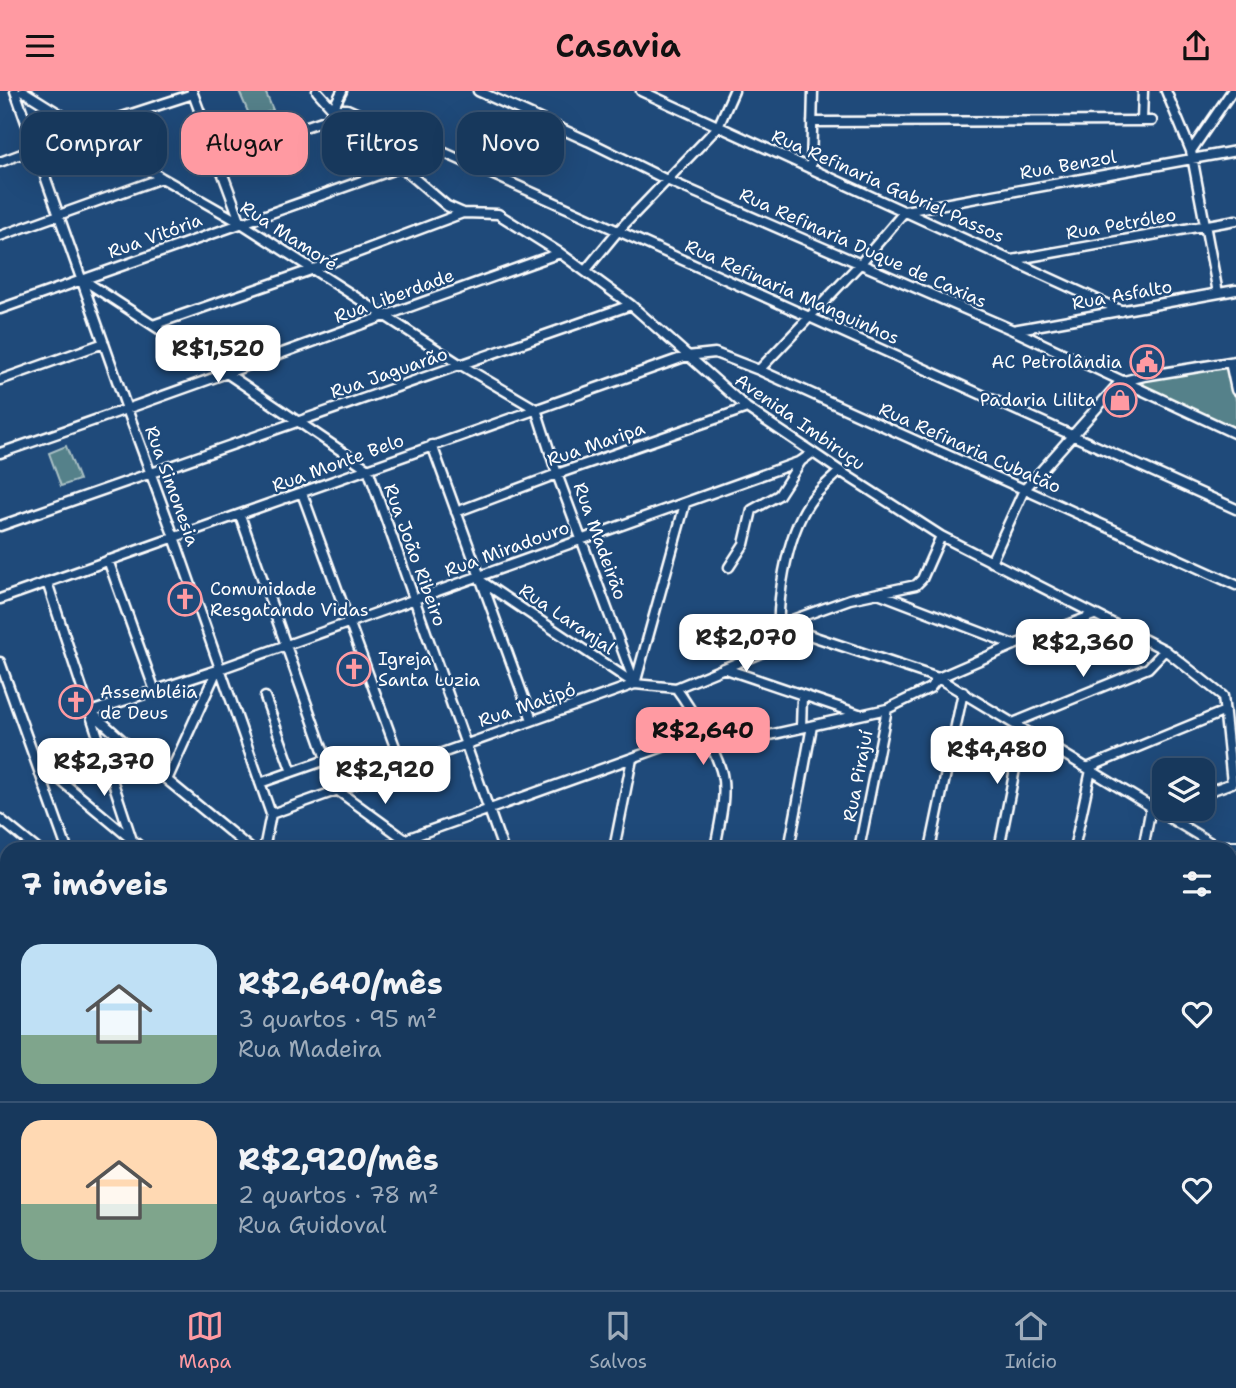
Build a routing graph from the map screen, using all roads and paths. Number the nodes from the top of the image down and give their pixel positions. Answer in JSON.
{"nodes":[{"id":1,"x":15,"y":91,"type":"edge"},
{"id":2,"x":317,"y":91,"type":"edge"},
{"id":3,"x":342,"y":91,"type":"edge"},
{"id":4,"x":478,"y":91,"type":"edge"},
{"id":5,"x":640,"y":91,"type":"edge"},
{"id":6,"x":734,"y":91,"type":"edge"},
{"id":7,"x":813,"y":91,"type":"edge"},
{"id":8,"x":1143,"y":91,"type":"edge"},
{"id":9,"x":1166,"y":91,"type":"edge"},
{"id":10,"x":1233,"y":91,"type":"edge"},
{"id":11,"x":27,"y":92,"type":"edge"},
{"id":12,"x":193,"y":92,"type":"edge"},
{"id":13,"x":40,"y":102,"type":"junction"},
{"id":14,"x":333,"y":109,"type":"junction"},
{"id":15,"x":23,"y":112,"type":"edge"},
{"id":16,"x":23,"y":112,"type":"edge"},
{"id":17,"x":57,"y":112,"type":"edge"},
{"id":18,"x":135,"y":112,"type":"edge"},
{"id":19,"x":200,"y":112,"type":"edge"},
{"id":20,"x":337,"y":112,"type":"edge"},
{"id":21,"x":1142,"y":121,"type":"junction"},
{"id":22,"x":1152,"y":121,"type":"dead end"},
{"id":23,"x":812,"y":122,"type":"junction"},
{"id":24,"x":308,"y":126,"type":"edge"},
{"id":25,"x":718,"y":127,"type":"junction"},
{"id":26,"x":1236,"y":152,"type":"edge"},
{"id":27,"x":21,"y":154,"type":"edge"},
{"id":28,"x":1192,"y":155,"type":"junction"},
{"id":29,"x":0,"y":162,"type":"edge"},
{"id":30,"x":811,"y":168,"type":"junction"},
{"id":31,"x":46,"y":175,"type":"edge"},
{"id":32,"x":157,"y":175,"type":"edge"},
{"id":33,"x":223,"y":175,"type":"edge"},
{"id":34,"x":378,"y":175,"type":"edge"},
{"id":35,"x":410,"y":175,"type":"edge"},
{"id":36,"x":162,"y":178,"type":"junction"},
{"id":37,"x":667,"y":180,"type":"junction"},
{"id":38,"x":220,"y":210,"type":"junction"},
{"id":39,"x":905,"y":211,"type":"junction"},
{"id":40,"x":463,"y":213,"type":"junction"},
{"id":41,"x":60,"y":214,"type":"junction"},
{"id":42,"x":1236,"y":220,"type":"edge"},
{"id":43,"x":241,"y":223,"type":"junction"},
{"id":44,"x":1206,"y":225,"type":"junction"},
{"id":45,"x":618,"y":231,"type":"junction"},
{"id":46,"x":214,"y":232,"type":"junction"},
{"id":47,"x":0,"y":236,"type":"edge"},
{"id":48,"x":560,"y":253,"type":"junction"},
{"id":49,"x":1012,"y":260,"type":"junction"},
{"id":50,"x":860,"y":264,"type":"junction"},
{"id":51,"x":311,"y":270,"type":"junction"},
{"id":52,"x":585,"y":271,"type":"junction"},
{"id":53,"x":98,"y":273,"type":"junction"},
{"id":54,"x":82,"y":279,"type":"junction"},
{"id":55,"x":1236,"y":290,"type":"edge"},
{"id":56,"x":92,"y":291,"type":"junction"},
{"id":57,"x":1218,"y":293,"type":"junction"},
{"id":58,"x":631,"y":305,"type":"junction"},
{"id":59,"x":0,"y":309,"type":"edge"},
{"id":60,"x":1122,"y":311,"type":"junction"},
{"id":61,"x":385,"y":315,"type":"junction"},
{"id":62,"x":809,"y":317,"type":"junction"},
{"id":63,"x":153,"y":325,"type":"junction"},
{"id":64,"x":1013,"y":330,"type":"junction"},
{"id":65,"x":104,"y":343,"type":"junction"},
{"id":66,"x":687,"y":356,"type":"junction"},
{"id":67,"x":1233,"y":361,"type":"edge"},
{"id":68,"x":463,"y":364,"type":"junction"},
{"id":69,"x":759,"y":370,"type":"junction"},
{"id":70,"x":225,"y":372,"type":"junction"},
{"id":71,"x":1144,"y":376,"type":"junction"},
{"id":72,"x":0,"y":380,"type":"edge"},
{"id":73,"x":1121,"y":382,"type":"junction"},
{"id":74,"x":1236,"y":390,"type":"edge"},
{"id":75,"x":1142,"y":392,"type":"junction"},
{"id":76,"x":747,"y":408,"type":"junction"},
{"id":77,"x":127,"y":409,"type":"junction"},
{"id":78,"x":536,"y":409,"type":"junction"},
{"id":79,"x":299,"y":422,"type":"junction"},
{"id":80,"x":1234,"y":432,"type":"edge"},
{"id":81,"x":1073,"y":436,"type":"junction"},
{"id":82,"x":432,"y":445,"type":"junction"},
{"id":83,"x":0,"y":453,"type":"edge"},
{"id":84,"x":812,"y":453,"type":"junction"},
{"id":85,"x":802,"y":461,"type":"junction"},
{"id":86,"x":368,"y":469,"type":"junction"},
{"id":87,"x":840,"y":471,"type":"junction"},
{"id":88,"x":150,"y":473,"type":"junction"},
{"id":89,"x":557,"y":474,"type":"junction"},
{"id":90,"x":1024,"y":490,"type":"junction"},
{"id":91,"x":302,"y":493,"type":"junction"},
{"id":92,"x":685,"y":504,"type":"junction"},
{"id":93,"x":1236,"y":509,"type":"edge"},
{"id":94,"x":456,"y":512,"type":"junction"},
{"id":95,"x":240,"y":515,"type":"junction"},
{"id":96,"x":0,"y":526,"type":"edge"},
{"id":97,"x":941,"y":535,"type":"junction"},
{"id":98,"x":174,"y":537,"type":"junction"},
{"id":99,"x":582,"y":538,"type":"junction"},
{"id":100,"x":108,"y":560,"type":"junction"},
{"id":101,"x":991,"y":562,"type":"junction"},
{"id":102,"x":729,"y":567,"type":"dead end"},
{"id":103,"x":480,"y":578,"type":"junction"},
{"id":104,"x":47,"y":582,"type":"junction"},
{"id":105,"x":1235,"y":584,"type":"edge"},
{"id":106,"x":875,"y":592,"type":"junction"},
{"id":107,"x":0,"y":599,"type":"edge"},
{"id":108,"x":415,"y":599,"type":"junction"},
{"id":109,"x":1094,"y":615,"type":"junction"},
{"id":110,"x":350,"y":621,"type":"junction"},
{"id":111,"x":778,"y":625,"type":"junction"},
{"id":112,"x":284,"y":644,"type":"junction"},
{"id":113,"x":780,"y":645,"type":"junction"},
{"id":114,"x":1014,"y":645,"type":"junction"},
{"id":115,"x":1165,"y":650,"type":"junction"},
{"id":116,"x":0,"y":662,"type":"edge"},
{"id":117,"x":723,"y":668,"type":"junction"},
{"id":118,"x":219,"y":669,"type":"junction"},
{"id":119,"x":938,"y":678,"type":"junction"},
{"id":120,"x":635,"y":684,"type":"junction"},
{"id":121,"x":676,"y":688,"type":"junction"},
{"id":122,"x":155,"y":691,"type":"junction"},
{"id":123,"x":963,"y":692,"type":"junction"},
{"id":124,"x":802,"y":696,"type":"junction"},
{"id":125,"x":265,"y":697,"type":"dead end"},
{"id":126,"x":887,"y":709,"type":"junction"},
{"id":127,"x":1224,"y":711,"type":"junction"},
{"id":128,"x":90,"y":712,"type":"junction"},
{"id":129,"x":861,"y":715,"type":"junction"},
{"id":130,"x":533,"y":720,"type":"junction"},
{"id":131,"x":1013,"y":723,"type":"junction"},
{"id":132,"x":812,"y":726,"type":"junction"},
{"id":133,"x":801,"y":728,"type":"junction"},
{"id":134,"x":1023,"y":729,"type":"junction"},
{"id":135,"x":702,"y":733,"type":"junction"},
{"id":136,"x":464,"y":744,"type":"junction"},
{"id":137,"x":711,"y":748,"type":"junction"},
{"id":138,"x":34,"y":758,"type":"junction"},
{"id":139,"x":326,"y":759,"type":"junction"},
{"id":140,"x":632,"y":759,"type":"junction"},
{"id":141,"x":402,"y":766,"type":"junction"},
{"id":142,"x":1089,"y":769,"type":"junction"},
{"id":143,"x":292,"y":772,"type":"junction"},
{"id":144,"x":167,"y":780,"type":"junction"},
{"id":145,"x":260,"y":783,"type":"junction"},
{"id":146,"x":1215,"y":789,"type":"edge"},
{"id":147,"x":337,"y":790,"type":"junction"},
{"id":148,"x":1152,"y":806,"type":"edge"},
{"id":149,"x":488,"y":809,"type":"junction"},
{"id":150,"x":271,"y":814,"type":"junction"},
{"id":151,"x":0,"y":819,"type":"edge"},
{"id":152,"x":1154,"y":821,"type":"edge"},
{"id":153,"x":1176,"y":821,"type":"edge"},
{"id":154,"x":132,"y":840,"type":"junction"},
{"id":155,"x":28,"y":842,"type":"edge"},
{"id":156,"x":64,"y":842,"type":"edge"},
{"id":157,"x":134,"y":842,"type":"edge"},
{"id":158,"x":242,"y":842,"type":"edge"},
{"id":159,"x":265,"y":842,"type":"edge"},
{"id":160,"x":404,"y":842,"type":"edge"},
{"id":161,"x":407,"y":842,"type":"edge"},
{"id":162,"x":500,"y":842,"type":"edge"},
{"id":163,"x":615,"y":842,"type":"edge"},
{"id":164,"x":716,"y":842,"type":"edge"},
{"id":165,"x":790,"y":842,"type":"edge"},
{"id":166,"x":860,"y":842,"type":"edge"},
{"id":167,"x":931,"y":842,"type":"edge"},
{"id":168,"x":1000,"y":842,"type":"edge"},
{"id":169,"x":1075,"y":842,"type":"edge"},
{"id":170,"x":1146,"y":842,"type":"edge"},
{"id":171,"x":1207,"y":842,"type":"edge"}],
"edges":[{"from":1,"to":15,"type":"street","name":"Rua Simonesia"},
{"from":2,"to":14,"type":"street"},
{"from":3,"to":14,"type":"street"},
{"from":4,"to":37,"type":"street","name":"Rua Refinaria Duque de Caxias"},
{"from":5,"to":25,"type":"street","name":"Rua Refinaria Gabriel Passos"},
{"from":6,"to":25,"type":"street"},
{"from":7,"to":23,"type":"street"},
{"from":8,"to":21,"type":"street"},
{"from":9,"to":28,"type":"street"},
{"from":10,"to":28,"type":"street"},
{"from":11,"to":13,"type":"street","name":"Rua Mamoré"},
{"from":12,"to":18,"type":"street"},
{"from":12,"to":19,"type":"street"},
{"from":13,"to":16,"type":"street"},
{"from":13,"to":17,"type":"street","name":"Rua Mamoré"},
{"from":14,"to":20,"type":"street"},
{"from":14,"to":24,"type":"street"},
{"from":14,"to":45,"type":"street","name":"Rua Refinaria Manguinhos"},
{"from":21,"to":22,"type":"street"},
{"from":21,"to":23,"type":"street"},
{"from":23,"to":30,"type":"street"},
{"from":25,"to":30,"type":"street","name":"Rua Refinaria Gabriel Passos"},
{"from":25,"to":37,"type":"street"},
{"from":26,"to":28,"type":"street","name":"Rua Benzol"},
{"from":27,"to":29,"type":"street"},
{"from":28,"to":39,"type":"street","name":"Rua Benzol"},
{"from":28,"to":44,"type":"street"},
{"from":30,"to":39,"type":"street","name":"Rua Refinaria Gabriel Passos"},
{"from":31,"to":41,"type":"street","name":"Rua Simonesia"},
{"from":32,"to":36,"type":"street","name":"Rua Mamoré"},
{"from":33,"to":43,"type":"street"},
{"from":34,"to":43,"type":"street","name":"Rua Vitória"},
{"from":35,"to":40,"type":"street"},
{"from":36,"to":38,"type":"street","name":"Rua Mamoré"},
{"from":36,"to":41,"type":"street"},
{"from":37,"to":45,"type":"street"},
{"from":37,"to":50,"type":"street","name":"Rua Refinaria Duque de Caxias"},
{"from":38,"to":43,"type":"street","name":"Rua Mamoré"},
{"from":38,"to":46,"type":"street"},
{"from":39,"to":49,"type":"street","name":"Rua Refinaria Gabriel Passos"},
{"from":39,"to":50,"type":"street"},
{"from":40,"to":48,"type":"street","name":"Avenida Imbiruçu"},
{"from":40,"to":51,"type":"street"},
{"from":41,"to":47,"type":"street"},
{"from":41,"to":54,"type":"street","name":"Rua Simonesia"},
{"from":42,"to":44,"type":"street","name":"Rua Petróleo"},
{"from":43,"to":46,"type":"street","name":"Rua Vitória"},
{"from":43,"to":51,"type":"street","name":"Rua Mamoré"},
{"from":44,"to":49,"type":"street","name":"Rua Petróleo"},
{"from":44,"to":57,"type":"street"},
{"from":45,"to":52,"type":"street"},
{"from":45,"to":62,"type":"street","name":"Rua Refinaria Manguinhos"},
{"from":46,"to":53,"type":"street","name":"Rua Vitória"},
{"from":48,"to":52,"type":"street","name":"Avenida Imbiruçu"},
{"from":48,"to":61,"type":"street","name":"Rua Liberdade"},
{"from":49,"to":60,"type":"street","name":"Rua Refinaria Gabriel Passos"},
{"from":50,"to":62,"type":"street"},
{"from":50,"to":64,"type":"street","name":"Rua Refinaria Duque de Caxias"},
{"from":51,"to":61,"type":"street","name":"Rua Mamoré"},
{"from":51,"to":63,"type":"street"},
{"from":52,"to":58,"type":"street","name":"Avenida Imbiruçu"},
{"from":53,"to":54,"type":"street","name":"Rua Vitória"},
{"from":53,"to":56,"type":"street"},
{"from":54,"to":56,"type":"street","name":"Rua Simonesia"},
{"from":54,"to":56,"type":"street"},
{"from":54,"to":59,"type":"street","name":"Rua Vitória"},
{"from":55,"to":57,"type":"street","name":"Rua Asfalto"},
{"from":56,"to":63,"type":"street"},
{"from":56,"to":65,"type":"street","name":"Rua Simonesia"},
{"from":57,"to":60,"type":"street","name":"Rua Asfalto"},
{"from":58,"to":66,"type":"street","name":"Avenida Imbiruçu"},
{"from":58,"to":68,"type":"street","name":"Rua Jaguarão"},
{"from":60,"to":64,"type":"street","name":"Rua Asfalto"},
{"from":61,"to":68,"type":"street","name":"Rua Mamoré"},
{"from":61,"to":70,"type":"street","name":"Rua Liberdade"},
{"from":62,"to":69,"type":"street"},
{"from":62,"to":81,"type":"street","name":"Rua Refinaria Manguinhos"},
{"from":63,"to":70,"type":"street"},
{"from":64,"to":73,"type":"street","name":"Rua Refinaria Duque de Caxias"},
{"from":65,"to":72,"type":"street"},
{"from":65,"to":77,"type":"street","name":"Rua Simonesia"},
{"from":66,"to":69,"type":"street","name":"Rua Refinaria Cubatão"},
{"from":66,"to":76,"type":"street","name":"Avenida Imbiruçu"},
{"from":66,"to":78,"type":"street","name":"Rua Monte Belo"},
{"from":67,"to":71,"type":"street"},
{"from":67,"to":74,"type":"street"},
{"from":68,"to":78,"type":"street","name":"Rua Mamoré"},
{"from":68,"to":79,"type":"street","name":"Rua Jaguarão"},
{"from":69,"to":90,"type":"street","name":"Rua Refinaria Cubatão"},
{"from":70,"to":77,"type":"street","name":"Rua Liberdade"},
{"from":70,"to":79,"type":"street"},
{"from":71,"to":73,"type":"street"},
{"from":71,"to":75,"type":"street"},
{"from":73,"to":75,"type":"street","name":"Rua Refinaria Duque de Caxias"},
{"from":73,"to":81,"type":"street"},
{"from":75,"to":80,"type":"street","name":"Rua Refinaria Duque de Caxias"},
{"from":76,"to":84,"type":"street","name":"Avenida Imbiruçu"},
{"from":76,"to":89,"type":"street","name":"Rua Maripa"},
{"from":77,"to":83,"type":"street","name":"Rua Liberdade"},
{"from":77,"to":88,"type":"street","name":"Rua Simonesia"},
{"from":78,"to":82,"type":"street","name":"Rua Monte Belo"},
{"from":78,"to":89,"type":"street","name":"Rua Madeirão"},
{"from":79,"to":86,"type":"street"},
{"from":79,"to":88,"type":"street","name":"Rua Jaguarão"},
{"from":81,"to":90,"type":"street"},
{"from":81,"to":93,"type":"street","name":"Rua Refinaria Manguinhos"},
{"from":82,"to":86,"type":"street","name":"Rua Monte Belo"},
{"from":82,"to":94,"type":"street"},
{"from":84,"to":85,"type":"street","name":"Rua Miradouro"},
{"from":84,"to":87,"type":"street","name":"Avenida Imbiruçu"},
{"from":85,"to":92,"type":"street","name":"Rua Miradouro"},
{"from":85,"to":102,"type":"street"},
{"from":86,"to":91,"type":"street","name":"Rua Monte Belo"},
{"from":86,"to":108,"type":"street","name":"Rua João Ribeiro"},
{"from":87,"to":97,"type":"street","name":"Avenida Imbiruçu"},
{"from":87,"to":111,"type":"street"},
{"from":88,"to":96,"type":"street","name":"Rua Jaguarão"},
{"from":88,"to":98,"type":"street","name":"Rua Simonesia"},
{"from":89,"to":94,"type":"street","name":"Rua Maripa"},
{"from":89,"to":99,"type":"street","name":"Rua Madeirão"},
{"from":90,"to":101,"type":"street"},
{"from":90,"to":105,"type":"street","name":"Rua Refinaria Cubatão"},
{"from":91,"to":95,"type":"street","name":"Rua Monte Belo"},
{"from":91,"to":110,"type":"street"},
{"from":92,"to":99,"type":"street","name":"Rua Miradouro"},
{"from":92,"to":120,"type":"street"},
{"from":94,"to":103,"type":"street"},
{"from":95,"to":98,"type":"street","name":"Rua Monte Belo"},
{"from":95,"to":112,"type":"street"},
{"from":97,"to":101,"type":"street","name":"Avenida Imbiruçu"},
{"from":97,"to":106,"type":"street"},
{"from":98,"to":100,"type":"street","name":"Rua Monte Belo"},
{"from":98,"to":118,"type":"street","name":"Rua Simonesia"},
{"from":99,"to":103,"type":"street","name":"Rua Miradouro"},
{"from":99,"to":120,"type":"street","name":"Rua Madeirão"},
{"from":100,"to":104,"type":"street","name":"Rua Monte Belo"},
{"from":100,"to":122,"type":"street"},
{"from":101,"to":109,"type":"street","name":"Avenida Imbiruçu"},
{"from":103,"to":108,"type":"street","name":"Rua Miradouro"},
{"from":103,"to":120,"type":"street","name":"Rua Laranjal"},
{"from":103,"to":130,"type":"street"},
{"from":104,"to":107,"type":"street","name":"Rua Monte Belo"},
{"from":104,"to":128,"type":"street"},
{"from":106,"to":111,"type":"street"},
{"from":106,"to":114,"type":"street"},
{"from":108,"to":110,"type":"street","name":"Rua Miradouro"},
{"from":108,"to":136,"type":"street","name":"Rua João Ribeiro"},
{"from":109,"to":114,"type":"street"},
{"from":109,"to":115,"type":"street","name":"Avenida Imbiruçu"},
{"from":110,"to":112,"type":"street","name":"Rua Miradouro"},
{"from":110,"to":141,"type":"street"},
{"from":111,"to":113,"type":"street"},
{"from":112,"to":118,"type":"street","name":"Rua Miradouro"},
{"from":112,"to":139,"type":"street"},
{"from":113,"to":117,"type":"street"},
{"from":113,"to":119,"type":"street"},
{"from":114,"to":119,"type":"street"},
{"from":115,"to":127,"type":"street","name":"Avenida Imbiruçu"},
{"from":115,"to":131,"type":"street"},
{"from":116,"to":138,"type":"street"},
{"from":117,"to":121,"type":"street"},
{"from":117,"to":124,"type":"street"},
{"from":118,"to":122,"type":"street","name":"Rua Miradouro"},
{"from":118,"to":144,"type":"street"},
{"from":118,"to":145,"type":"street","name":"Rua Simonesia"},
{"from":119,"to":123,"type":"street"},
{"from":119,"to":126,"type":"street"},
{"from":120,"to":121,"type":"street"},
{"from":120,"to":130,"type":"street","name":"Rua Matipó"},
{"from":121,"to":135,"type":"street"},
{"from":122,"to":128,"type":"street","name":"Rua Miradouro"},
{"from":123,"to":131,"type":"street"},
{"from":123,"to":167,"type":"street"},
{"from":124,"to":129,"type":"street"},
{"from":124,"to":133,"type":"street"},
{"from":125,"to":143,"type":"street"},
{"from":126,"to":129,"type":"street"},
{"from":126,"to":166,"type":"street","name":"Rua Pirajuí"},
{"from":127,"to":142,"type":"street"},
{"from":127,"to":146,"type":"street","name":"Avenida Imbiruçu"},
{"from":128,"to":144,"type":"street"},
{"from":128,"to":154,"type":"street"},
{"from":129,"to":132,"type":"street"},
{"from":130,"to":136,"type":"street","name":"Rua Matipó"},
{"from":131,"to":134,"type":"street"},
{"from":132,"to":133,"type":"street"},
{"from":132,"to":165,"type":"street"},
{"from":133,"to":137,"type":"street"},
{"from":134,"to":142,"type":"street"},
{"from":134,"to":168,"type":"street"},
{"from":135,"to":137,"type":"street"},
{"from":135,"to":140,"type":"street"},
{"from":136,"to":141,"type":"street","name":"Rua Matipó"},
{"from":136,"to":149,"type":"street","name":"Rua João Ribeiro"},
{"from":137,"to":164,"type":"street"},
{"from":138,"to":154,"type":"street"},
{"from":138,"to":156,"type":"street"},
{"from":139,"to":143,"type":"street"},
{"from":139,"to":147,"type":"street"},
{"from":140,"to":149,"type":"street"},
{"from":140,"to":163,"type":"street"},
{"from":141,"to":147,"type":"street","name":"Rua Matipó"},
{"from":142,"to":148,"type":"street"},
{"from":142,"to":169,"type":"street"},
{"from":143,"to":145,"type":"street"},
{"from":144,"to":158,"type":"street"},
{"from":145,"to":150,"type":"street","name":"Rua Simonesia"},
{"from":147,"to":150,"type":"street","name":"Rua Matipó"},
{"from":147,"to":160,"type":"street"},
{"from":149,"to":161,"type":"street"},
{"from":149,"to":162,"type":"street","name":"Rua João Ribeiro"},
{"from":150,"to":159,"type":"street"},
{"from":151,"to":155,"type":"street"},
{"from":152,"to":170,"type":"street"},
{"from":153,"to":171,"type":"street"},
{"from":154,"to":157,"type":"street"}]}
